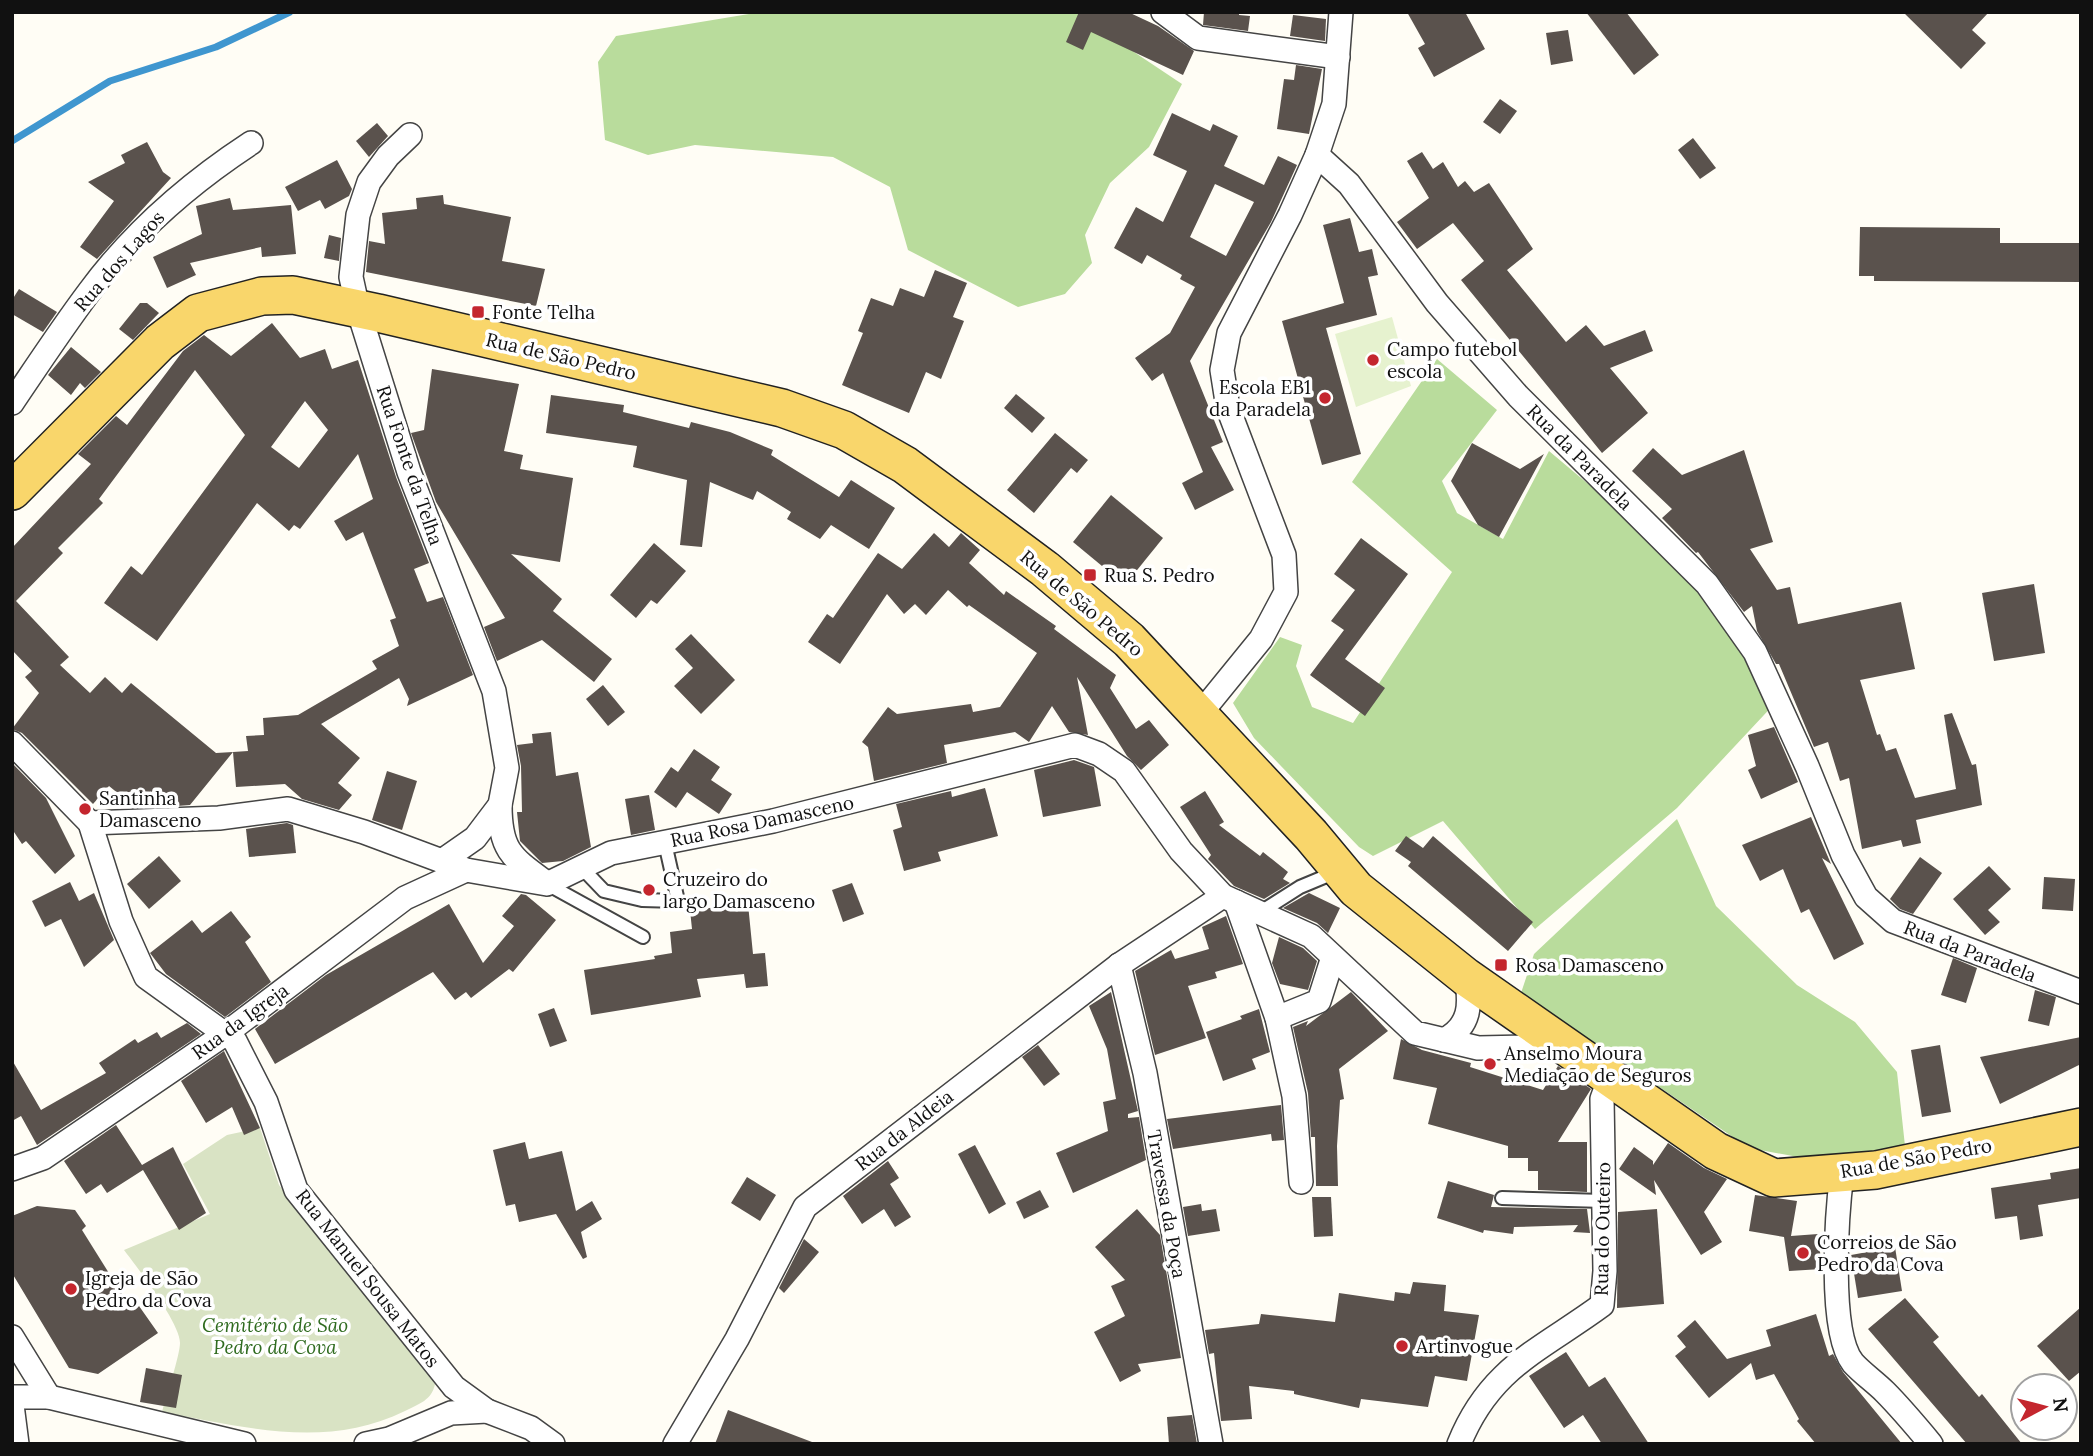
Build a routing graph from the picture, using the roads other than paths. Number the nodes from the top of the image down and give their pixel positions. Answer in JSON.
{"nodes":[{"id":1,"x":1163,"y":12,"type":"edge"},
{"id":2,"x":1341,"y":12,"type":"edge"},
{"id":3,"x":1338,"y":57,"type":"junction"},
{"id":4,"x":410,"y":135,"type":"dead end"},
{"id":5,"x":251,"y":142,"type":"dead end"},
{"id":6,"x":1317,"y":155,"type":"junction"},
{"id":7,"x":358,"y":309,"type":"junction"},
{"id":8,"x":12,"y":403,"type":"edge"},
{"id":9,"x":12,"y":491,"type":"edge"},
{"id":10,"x":1200,"y":714,"type":"junction"},
{"id":11,"x":12,"y":743,"type":"edge"},
{"id":12,"x":500,"y":805,"type":"junction"},
{"id":13,"x":90,"y":823,"type":"junction"},
{"id":14,"x":665,"y":843,"type":"junction"},
{"id":15,"x":442,"y":862,"type":"junction"},
{"id":16,"x":581,"y":867,"type":"junction"},
{"id":17,"x":466,"y":870,"type":"junction"},
{"id":18,"x":1340,"y":871,"type":"junction"},
{"id":19,"x":547,"y":884,"type":"junction"},
{"id":20,"x":1229,"y":899,"type":"junction"},
{"id":21,"x":1259,"y":912,"type":"junction"},
{"id":22,"x":643,"y":937,"type":"dead end"},
{"id":23,"x":1333,"y":957,"type":"junction"},
{"id":24,"x":1119,"y":965,"type":"junction"},
{"id":25,"x":1466,"y":977,"type":"junction"},
{"id":26,"x":2081,"y":992,"type":"edge"},
{"id":27,"x":1277,"y":1018,"type":"junction"},
{"id":28,"x":225,"y":1034,"type":"junction"},
{"id":29,"x":1444,"y":1040,"type":"junction"},
{"id":30,"x":1566,"y":1046,"type":"junction"},
{"id":31,"x":1609,"y":1077,"type":"junction"},
{"id":32,"x":2081,"y":1127,"type":"edge"},
{"id":33,"x":12,"y":1169,"type":"edge"},
{"id":34,"x":1842,"y":1173,"type":"junction"},
{"id":35,"x":1301,"y":1182,"type":"dead end"},
{"id":36,"x":1502,"y":1198,"type":"dead end"},
{"id":37,"x":1604,"y":1201,"type":"junction"},
{"id":38,"x":12,"y":1337,"type":"edge"},
{"id":39,"x":49,"y":1396,"type":"junction"},
{"id":40,"x":12,"y":1397,"type":"edge"},
{"id":41,"x":12,"y":1405,"type":"edge"},
{"id":42,"x":487,"y":1411,"type":"junction"},
{"id":43,"x":17,"y":1444,"type":"edge"},
{"id":44,"x":244,"y":1444,"type":"edge"},
{"id":45,"x":366,"y":1444,"type":"edge"},
{"id":46,"x":553,"y":1444,"type":"edge"},
{"id":47,"x":675,"y":1444,"type":"edge"},
{"id":48,"x":1211,"y":1444,"type":"edge"},
{"id":49,"x":1459,"y":1444,"type":"edge"},
{"id":50,"x":1931,"y":1444,"type":"edge"}],
"edges":[{"from":1,"to":3,"type":"street"},
{"from":2,"to":3,"type":"street"},
{"from":3,"to":6,"type":"street"},
{"from":4,"to":7,"type":"street","name":"Rua Fonte da Telha"},
{"from":5,"to":8,"type":"street","name":"Rua dos Lagos"},
{"from":6,"to":10,"type":"street"},
{"from":6,"to":26,"type":"street","name":"Rua da Paradela"},
{"from":7,"to":9,"type":"main road","name":"Rua de São Pedro"},
{"from":7,"to":10,"type":"main road","name":"Rua de São Pedro"},
{"from":7,"to":12,"type":"street","name":"Rua Fonte da Telha"},
{"from":10,"to":18,"type":"main road","name":"Rua de São Pedro"},
{"from":11,"to":13,"type":"street"},
{"from":12,"to":15,"type":"street","name":"Rua Fonte da Telha"},
{"from":12,"to":19,"type":"street","name":"Rua Fonte da Telha"},
{"from":13,"to":15,"type":"street"},
{"from":13,"to":28,"type":"street","name":"Rua Manuel Sousa Matos"},
{"from":14,"to":16,"type":"street","name":"Rua Rosa Damasceno"},
{"from":14,"to":16,"type":"lane"},
{"from":14,"to":20,"type":"street","name":"Rua Rosa Damasceno"},
{"from":15,"to":17,"type":"street"},
{"from":16,"to":19,"type":"street","name":"Rua Rosa Damasceno"},
{"from":17,"to":19,"type":"street"},
{"from":17,"to":28,"type":"street","name":"Rua da Igreja"},
{"from":18,"to":21,"type":"lane"},
{"from":18,"to":25,"type":"main road","name":"Rua de São Pedro"},
{"from":19,"to":22,"type":"lane"},
{"from":20,"to":21,"type":"street","name":"Rua Rosa Damasceno"},
{"from":20,"to":24,"type":"street","name":"Rua da Aldeia"},
{"from":20,"to":27,"type":"street"},
{"from":21,"to":23,"type":"street","name":"Rua Rosa Damasceno"},
{"from":23,"to":27,"type":"street"},
{"from":23,"to":29,"type":"street","name":"Rua Rosa Damasceno"},
{"from":24,"to":47,"type":"street","name":"Rua da Aldeia"},
{"from":24,"to":48,"type":"street","name":"Travessa da Poça"},
{"from":25,"to":29,"type":"street"},
{"from":25,"to":30,"type":"main road","name":"Rua de São Pedro"},
{"from":27,"to":35,"type":"street"},
{"from":28,"to":33,"type":"street","name":"Rua da Igreja"},
{"from":28,"to":42,"type":"street","name":"Rua Manuel Sousa Matos"},
{"from":29,"to":30,"type":"street","name":"Rua Rosa Damasceno"},
{"from":30,"to":31,"type":"main road","name":"Rua de São Pedro"},
{"from":31,"to":34,"type":"main road","name":"Rua de São Pedro"},
{"from":31,"to":37,"type":"street","name":"Rua do Outeiro"},
{"from":32,"to":34,"type":"main road","name":"Rua de São Pedro"},
{"from":34,"to":50,"type":"street"},
{"from":36,"to":37,"type":"lane"},
{"from":37,"to":49,"type":"street","name":"Rua do Outeiro"},
{"from":38,"to":39,"type":"street"},
{"from":39,"to":40,"type":"street"},
{"from":39,"to":44,"type":"street"},
{"from":41,"to":43,"type":"street"},
{"from":42,"to":45,"type":"street"},
{"from":42,"to":46,"type":"street","name":"Rua Manuel Sousa Matos"}]}
